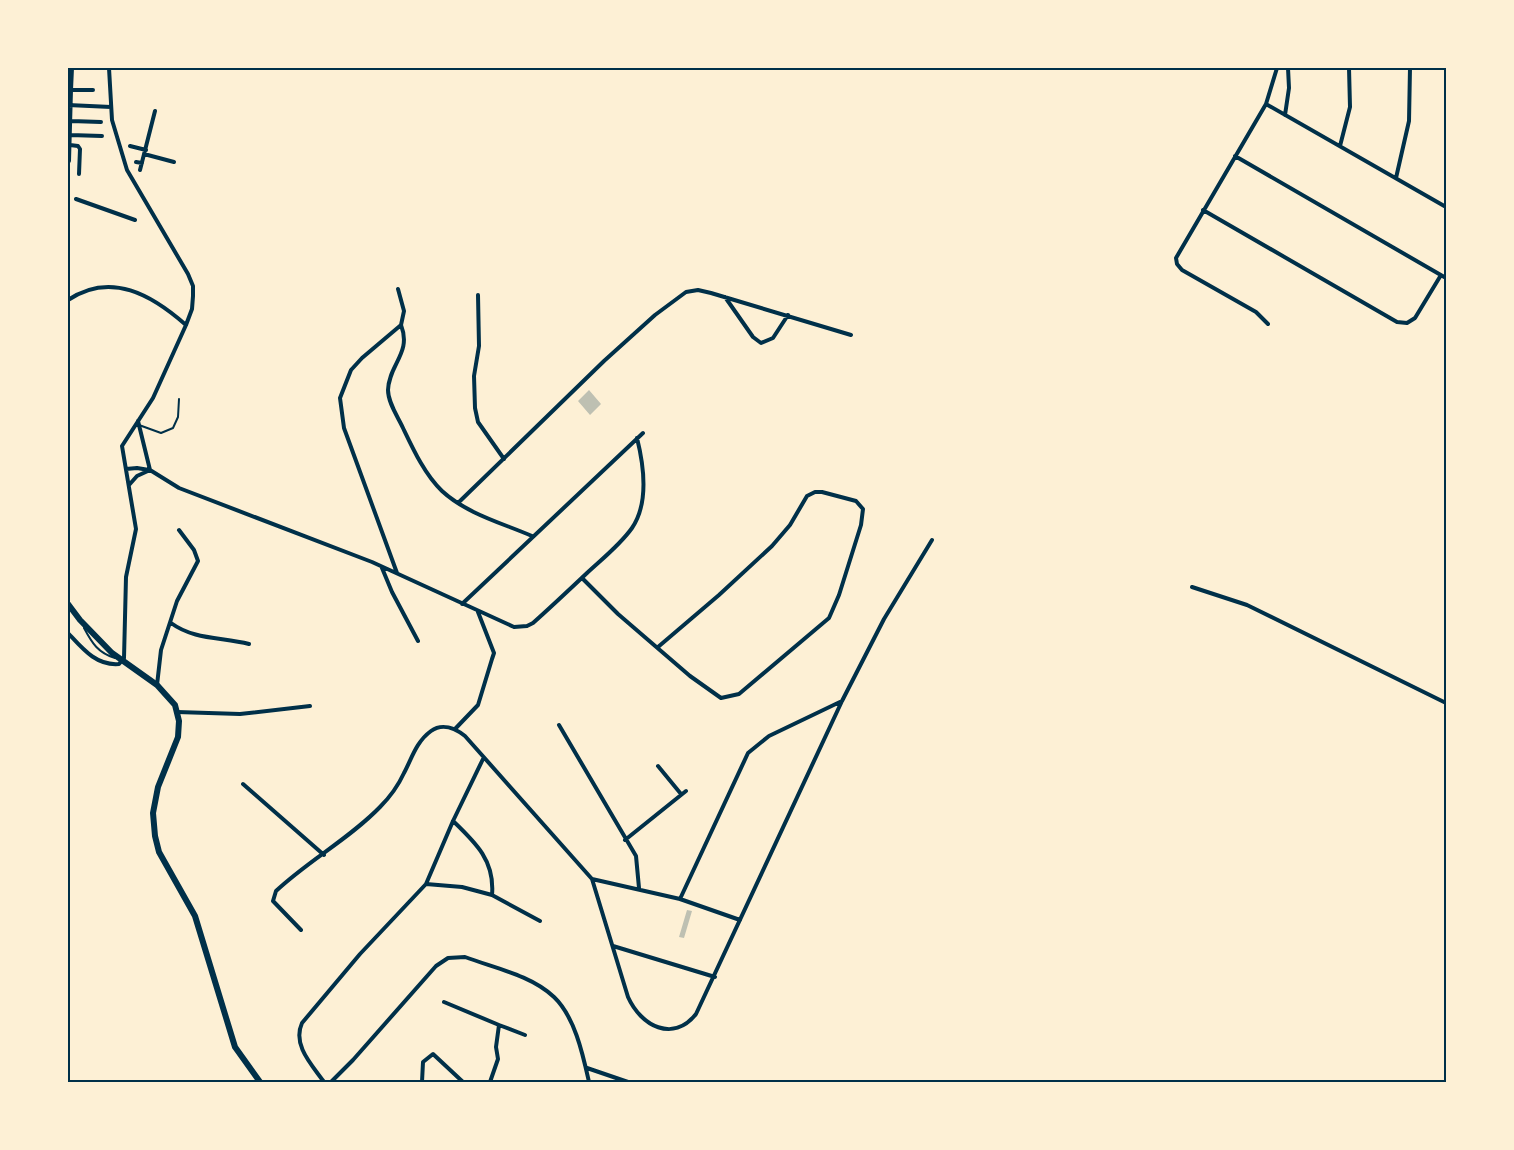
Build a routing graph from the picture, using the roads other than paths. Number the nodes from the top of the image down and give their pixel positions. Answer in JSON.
{"nodes":[{"id":1,"x":72,"y":68,"type":"edge"},
{"id":2,"x":109,"y":68,"type":"edge"},
{"id":3,"x":1277,"y":68,"type":"edge"},
{"id":4,"x":1288,"y":68,"type":"edge"},
{"id":5,"x":1349,"y":68,"type":"edge"},
{"id":6,"x":1410,"y":68,"type":"edge"},
{"id":7,"x":71,"y":90,"type":"junction"},
{"id":8,"x":93,"y":90,"type":"dead end"},
{"id":9,"x":1266,"y":104,"type":"junction"},
{"id":10,"x":69,"y":105,"type":"edge"},
{"id":11,"x":111,"y":107,"type":"junction"},
{"id":12,"x":155,"y":111,"type":"dead end"},
{"id":13,"x":1285,"y":115,"type":"junction"},
{"id":14,"x":71,"y":121,"type":"junction"},
{"id":15,"x":100,"y":122,"type":"dead end"},
{"id":16,"x":70,"y":135,"type":"junction"},
{"id":17,"x":102,"y":136,"type":"dead end"},
{"id":18,"x":70,"y":145,"type":"junction"},
{"id":19,"x":1340,"y":146,"type":"junction"},
{"id":20,"x":130,"y":147,"type":"dead end"},
{"id":21,"x":145,"y":152,"type":"junction"},
{"id":22,"x":1234,"y":156,"type":"junction"},
{"id":23,"x":69,"y":161,"type":"dead end"},
{"id":24,"x":136,"y":162,"type":"dead end"},
{"id":25,"x":174,"y":162,"type":"dead end"},
{"id":26,"x":142,"y":164,"type":"junction"},
{"id":27,"x":140,"y":170,"type":"dead end"},
{"id":28,"x":79,"y":174,"type":"dead end"},
{"id":29,"x":1396,"y":178,"type":"junction"},
{"id":30,"x":76,"y":199,"type":"dead end"},
{"id":31,"x":1446,"y":207,"type":"edge"},
{"id":32,"x":1203,"y":210,"type":"junction"},
{"id":33,"x":135,"y":220,"type":"dead end"},
{"id":34,"x":1441,"y":275,"type":"junction"},
{"id":35,"x":1446,"y":278,"type":"edge"},
{"id":36,"x":398,"y":289,"type":"dead end"},
{"id":37,"x":478,"y":295,"type":"dead end"},
{"id":38,"x":725,"y":297,"type":"junction"},
{"id":39,"x":68,"y":300,"type":"edge"},
{"id":40,"x":788,"y":315,"type":"junction"},
{"id":41,"x":1268,"y":324,"type":"dead end"},
{"id":42,"x":186,"y":325,"type":"junction"},
{"id":43,"x":401,"y":325,"type":"junction"},
{"id":44,"x":851,"y":335,"type":"dead end"},
{"id":45,"x":179,"y":399,"type":"dead end"},
{"id":46,"x":139,"y":423,"type":"junction"},
{"id":47,"x":643,"y":433,"type":"dead end"},
{"id":48,"x":637,"y":438,"type":"junction"},
{"id":49,"x":504,"y":459,"type":"junction"},
{"id":50,"x":126,"y":469,"type":"junction"},
{"id":51,"x":150,"y":470,"type":"junction"},
{"id":52,"x":128,"y":486,"type":"junction"},
{"id":53,"x":458,"y":503,"type":"junction"},
{"id":54,"x":179,"y":530,"type":"dead end"},
{"id":55,"x":532,"y":536,"type":"junction"},
{"id":56,"x":932,"y":540,"type":"dead end"},
{"id":57,"x":382,"y":567,"type":"junction"},
{"id":58,"x":398,"y":574,"type":"junction"},
{"id":59,"x":582,"y":578,"type":"junction"},
{"id":60,"x":1192,"y":587,"type":"dead end"},
{"id":61,"x":68,"y":604,"type":"edge"},
{"id":62,"x":462,"y":604,"type":"junction"},
{"id":63,"x":477,"y":611,"type":"junction"},
{"id":64,"x":171,"y":623,"type":"junction"},
{"id":65,"x":68,"y":633,"type":"edge"},
{"id":66,"x":418,"y":641,"type":"dead end"},
{"id":67,"x":249,"y":644,"type":"dead end"},
{"id":68,"x":658,"y":647,"type":"junction"},
{"id":69,"x":121,"y":660,"type":"junction"},
{"id":70,"x":157,"y":685,"type":"junction"},
{"id":71,"x":842,"y":701,"type":"junction"},
{"id":72,"x":1446,"y":703,"type":"edge"},
{"id":73,"x":310,"y":706,"type":"dead end"},
{"id":74,"x":177,"y":712,"type":"junction"},
{"id":75,"x":559,"y":725,"type":"dead end"},
{"id":76,"x":455,"y":729,"type":"junction"},
{"id":77,"x":483,"y":759,"type":"junction"},
{"id":78,"x":658,"y":766,"type":"dead end"},
{"id":79,"x":243,"y":784,"type":"dead end"},
{"id":80,"x":686,"y":791,"type":"dead end"},
{"id":81,"x":681,"y":794,"type":"junction"},
{"id":82,"x":453,"y":821,"type":"junction"},
{"id":83,"x":625,"y":840,"type":"junction"},
{"id":84,"x":324,"y":855,"type":"junction"},
{"id":85,"x":592,"y":879,"type":"junction"},
{"id":86,"x":426,"y":885,"type":"junction"},
{"id":87,"x":639,"y":888,"type":"junction"},
{"id":88,"x":492,"y":895,"type":"junction"},
{"id":89,"x":680,"y":899,"type":"junction"},
{"id":90,"x":740,"y":920,"type":"junction"},
{"id":91,"x":540,"y":921,"type":"dead end"},
{"id":92,"x":301,"y":930,"type":"dead end"},
{"id":93,"x":612,"y":946,"type":"junction"},
{"id":94,"x":714,"y":977,"type":"junction"},
{"id":95,"x":444,"y":1002,"type":"dead end"},
{"id":96,"x":499,"y":1024,"type":"junction"},
{"id":97,"x":525,"y":1035,"type":"dead end"},
{"id":98,"x":586,"y":1068,"type":"junction"},
{"id":99,"x":261,"y":1083,"type":"edge"},
{"id":100,"x":324,"y":1083,"type":"edge"},
{"id":101,"x":331,"y":1083,"type":"edge"},
{"id":102,"x":422,"y":1083,"type":"edge"},
{"id":103,"x":462,"y":1083,"type":"edge"},
{"id":104,"x":490,"y":1083,"type":"edge"},
{"id":105,"x":589,"y":1083,"type":"edge"},
{"id":106,"x":628,"y":1083,"type":"edge"}],
"edges":[{"from":1,"to":7,"type":"street"},
{"from":2,"to":11,"type":"street"},
{"from":3,"to":9,"type":"street"},
{"from":4,"to":13,"type":"street"},
{"from":5,"to":19,"type":"street"},
{"from":6,"to":29,"type":"street"},
{"from":7,"to":8,"type":"street"},
{"from":7,"to":10,"type":"street"},
{"from":9,"to":13,"type":"street"},
{"from":9,"to":22,"type":"street"},
{"from":10,"to":11,"type":"street"},
{"from":10,"to":14,"type":"street"},
{"from":11,"to":42,"type":"street"},
{"from":12,"to":21,"type":"street"},
{"from":13,"to":19,"type":"street"},
{"from":14,"to":15,"type":"street"},
{"from":14,"to":16,"type":"street"},
{"from":16,"to":17,"type":"street"},
{"from":16,"to":18,"type":"street"},
{"from":18,"to":23,"type":"street"},
{"from":18,"to":28,"type":"street"},
{"from":19,"to":29,"type":"street"},
{"from":20,"to":21,"type":"street"},
{"from":21,"to":25,"type":"street"},
{"from":21,"to":26,"type":"street"},
{"from":22,"to":32,"type":"street"},
{"from":22,"to":34,"type":"street"},
{"from":24,"to":26,"type":"street"},
{"from":26,"to":27,"type":"street"},
{"from":29,"to":31,"type":"street"},
{"from":30,"to":33,"type":"street"},
{"from":32,"to":34,"type":"street"},
{"from":32,"to":41,"type":"street"},
{"from":34,"to":35,"type":"street"},
{"from":36,"to":43,"type":"street"},
{"from":37,"to":49,"type":"street"},
{"from":38,"to":40,"type":"street"},
{"from":38,"to":40,"type":"street"},
{"from":38,"to":49,"type":"street"},
{"from":39,"to":42,"type":"street"},
{"from":40,"to":44,"type":"street"},
{"from":42,"to":46,"type":"street"},
{"from":43,"to":53,"type":"street"},
{"from":43,"to":58,"type":"street"},
{"from":45,"to":46,"type":"lane"},
{"from":46,"to":50,"type":"street"},
{"from":46,"to":51,"type":"street"},
{"from":47,"to":48,"type":"street"},
{"from":48,"to":55,"type":"street"},
{"from":48,"to":59,"type":"street"},
{"from":49,"to":53,"type":"street"},
{"from":50,"to":51,"type":"street"},
{"from":50,"to":52,"type":"street"},
{"from":51,"to":52,"type":"street"},
{"from":51,"to":57,"type":"street"},
{"from":52,"to":69,"type":"street"},
{"from":53,"to":55,"type":"street"},
{"from":54,"to":64,"type":"street"},
{"from":55,"to":62,"type":"street"},
{"from":56,"to":71,"type":"street"},
{"from":57,"to":58,"type":"street"},
{"from":57,"to":66,"type":"street"},
{"from":58,"to":62,"type":"street"},
{"from":59,"to":63,"type":"street"},
{"from":59,"to":68,"type":"street"},
{"from":60,"to":72,"type":"street"},
{"from":61,"to":69,"type":"main road"},
{"from":62,"to":63,"type":"street"},
{"from":63,"to":76,"type":"street"},
{"from":64,"to":67,"type":"street"},
{"from":64,"to":70,"type":"street"},
{"from":65,"to":69,"type":"street"},
{"from":68,"to":68,"type":"street"},
{"from":69,"to":70,"type":"main road"},
{"from":70,"to":74,"type":"main road"},
{"from":71,"to":89,"type":"street"},
{"from":71,"to":90,"type":"street"},
{"from":73,"to":74,"type":"street"},
{"from":74,"to":99,"type":"main road"},
{"from":75,"to":83,"type":"street"},
{"from":76,"to":77,"type":"street"},
{"from":76,"to":84,"type":"street"},
{"from":77,"to":82,"type":"street"},
{"from":77,"to":85,"type":"street"},
{"from":78,"to":81,"type":"street"},
{"from":79,"to":84,"type":"street"},
{"from":80,"to":81,"type":"street"},
{"from":81,"to":83,"type":"street"},
{"from":82,"to":86,"type":"street"},
{"from":82,"to":88,"type":"street"},
{"from":83,"to":87,"type":"street"},
{"from":84,"to":92,"type":"street"},
{"from":85,"to":87,"type":"street"},
{"from":85,"to":93,"type":"street"},
{"from":86,"to":88,"type":"street"},
{"from":86,"to":100,"type":"street"},
{"from":87,"to":89,"type":"street"},
{"from":88,"to":91,"type":"street"},
{"from":89,"to":90,"type":"street"},
{"from":90,"to":94,"type":"street"},
{"from":93,"to":94,"type":"street"},
{"from":93,"to":94,"type":"street"},
{"from":95,"to":96,"type":"street"},
{"from":96,"to":97,"type":"street"},
{"from":96,"to":104,"type":"street"},
{"from":98,"to":101,"type":"street"},
{"from":98,"to":105,"type":"street"},
{"from":98,"to":106,"type":"street"},
{"from":102,"to":103,"type":"street"}]}
